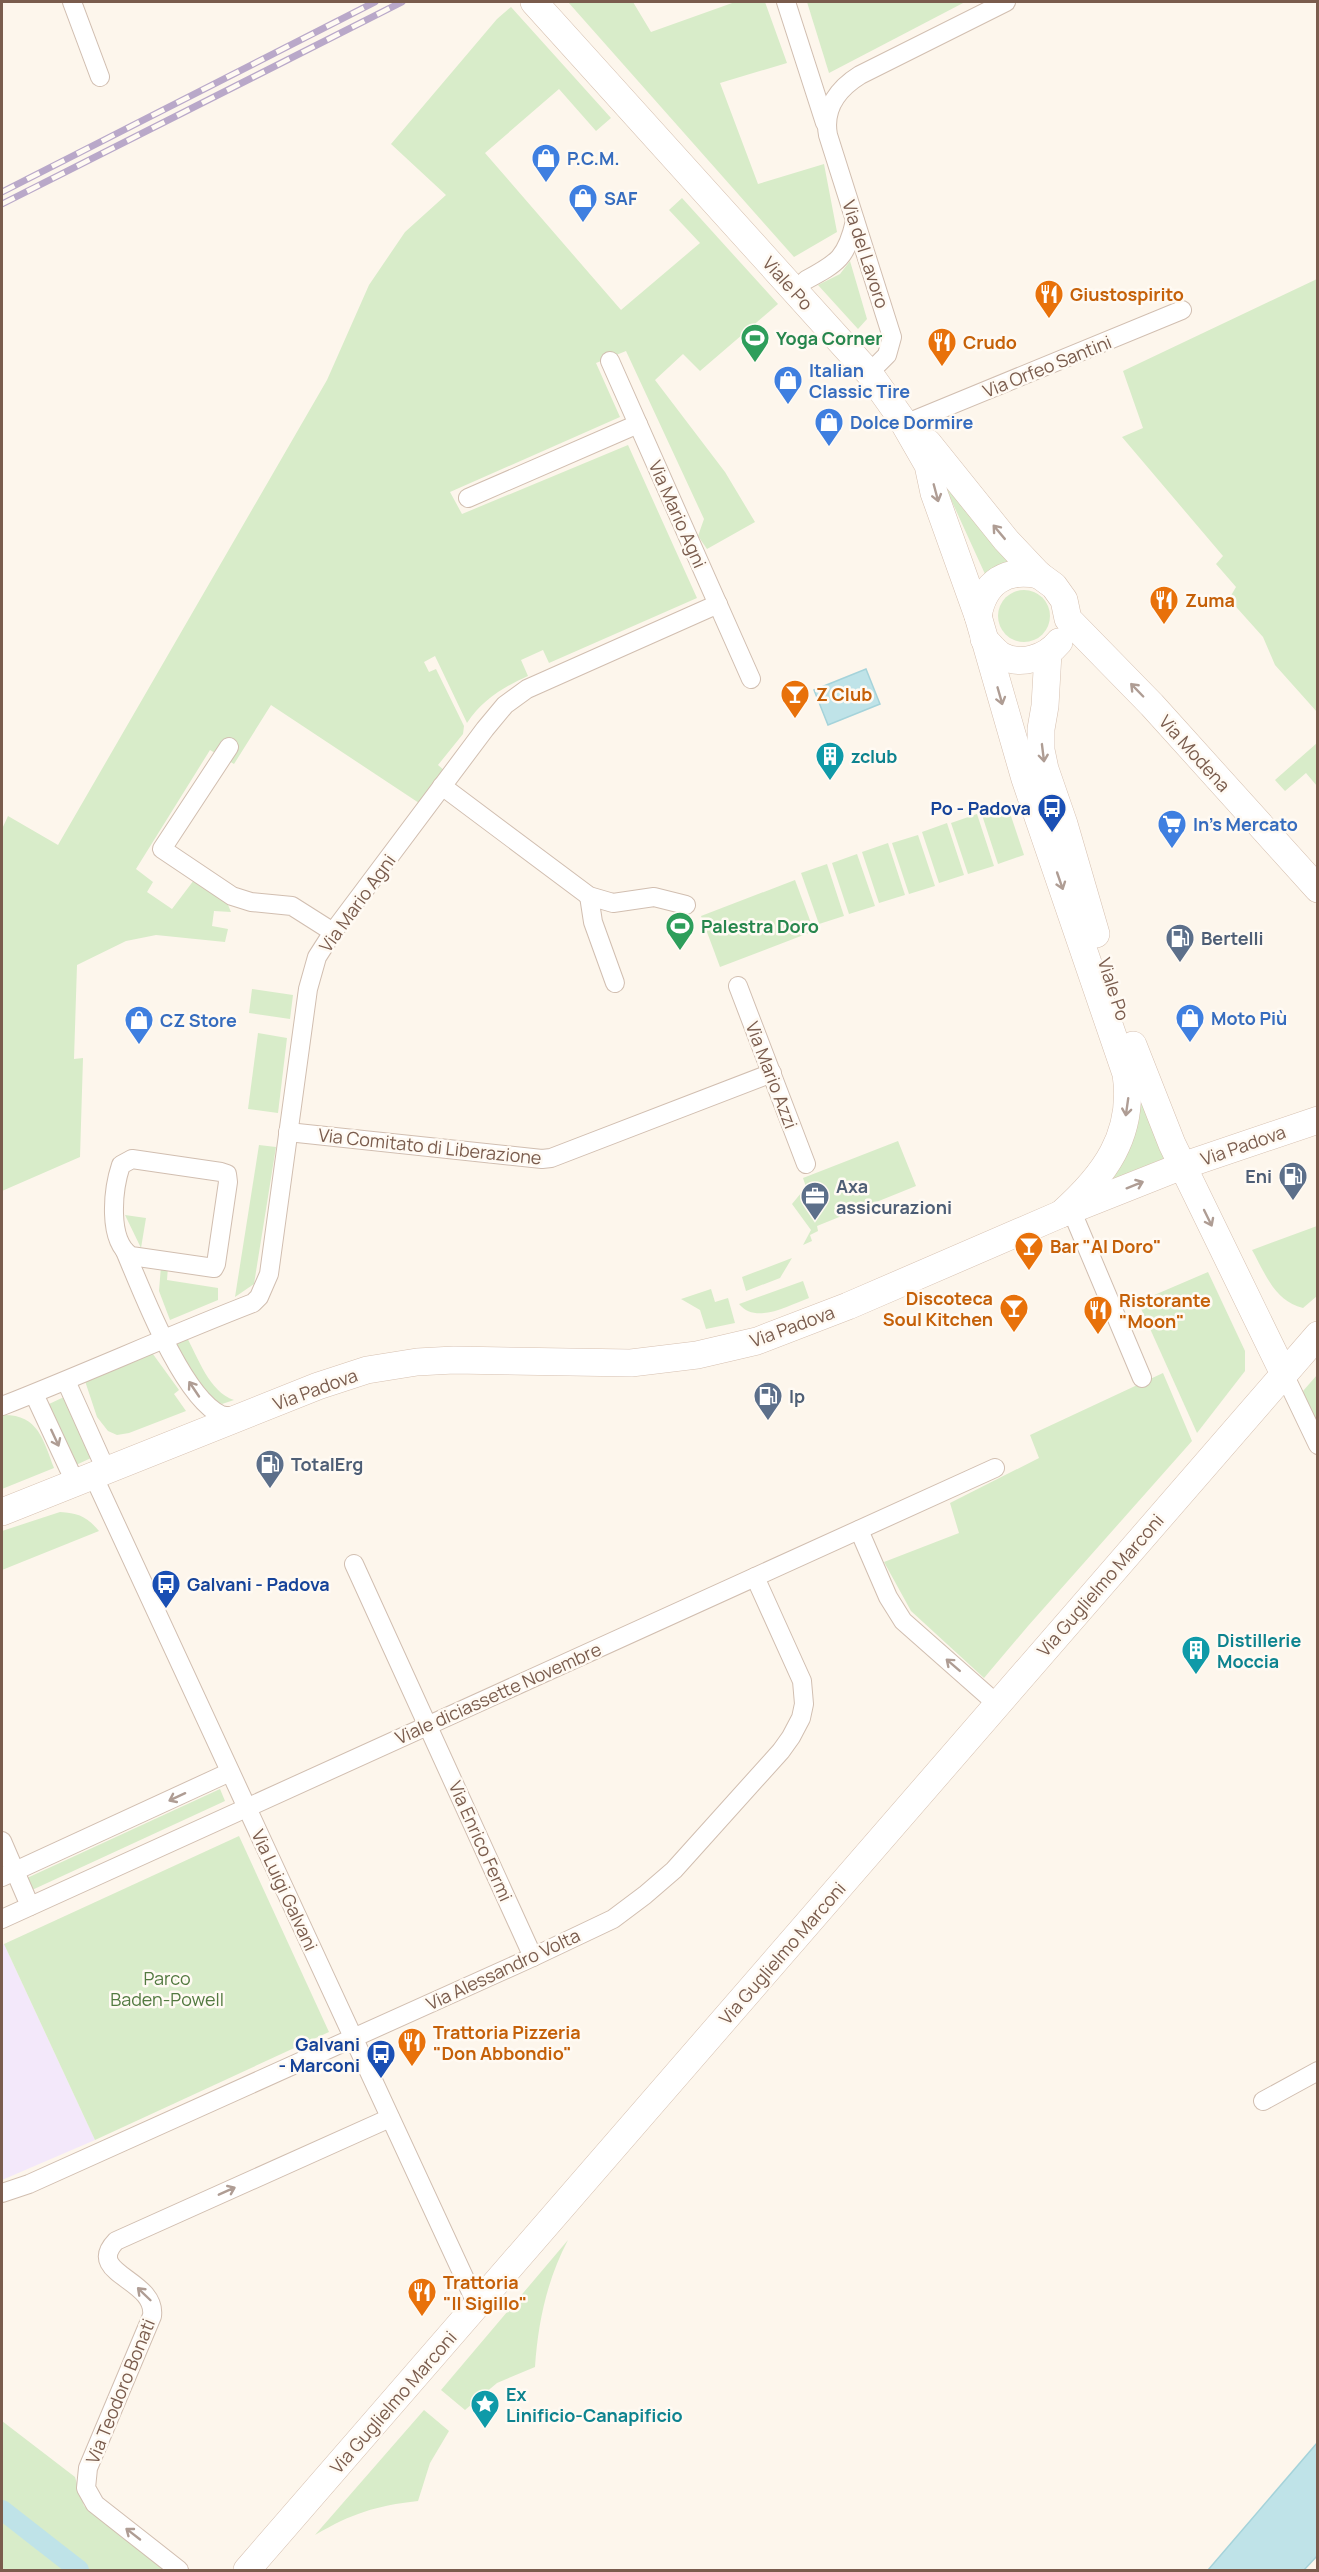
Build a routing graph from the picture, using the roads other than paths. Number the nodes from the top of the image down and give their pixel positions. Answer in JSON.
{"nodes":[{"id":1,"x":72,"y":2,"type":"edge"},
{"id":2,"x":534,"y":2,"type":"edge"},
{"id":3,"x":786,"y":2,"type":"edge"},
{"id":4,"x":1006,"y":2,"type":"edge"},
{"id":5,"x":100,"y":77,"type":"dead end"},
{"id":6,"x":827,"y":128,"type":"junction"},
{"id":7,"x":855,"y":219,"type":"junction"},
{"id":8,"x":806,"y":280,"type":"dead end"},
{"id":9,"x":1182,"y":310,"type":"dead end"},
{"id":10,"x":610,"y":361,"type":"dead end"},
{"id":11,"x":874,"y":380,"type":"junction"},
{"id":12,"x":912,"y":421,"type":"junction"},
{"id":13,"x":638,"y":424,"type":"junction"},
{"id":14,"x":468,"y":498,"type":"dead end"},
{"id":15,"x":1056,"y":595,"type":"junction"},
{"id":16,"x":718,"y":604,"type":"junction"},
{"id":17,"x":981,"y":628,"type":"junction"},
{"id":18,"x":1048,"y":653,"type":"junction"},
{"id":19,"x":751,"y":679,"type":"dead end"},
{"id":20,"x":229,"y":747,"type":"dead end"},
{"id":21,"x":442,"y":786,"type":"junction"},
{"id":22,"x":1317,"y":890,"type":"edge"},
{"id":23,"x":588,"y":896,"type":"junction"},
{"id":24,"x":686,"y":905,"type":"dead end"},
{"id":25,"x":333,"y":932,"type":"junction"},
{"id":26,"x":615,"y":983,"type":"dead end"},
{"id":27,"x":738,"y":986,"type":"dead end"},
{"id":28,"x":772,"y":1073,"type":"junction"},
{"id":29,"x":1317,"y":1120,"type":"edge"},
{"id":30,"x":288,"y":1132,"type":"junction"},
{"id":31,"x":806,"y":1164,"type":"dead end"},
{"id":32,"x":1182,"y":1166,"type":"junction"},
{"id":33,"x":1067,"y":1210,"type":"junction"},
{"id":34,"x":125,"y":1251,"type":"junction"},
{"id":35,"x":1317,"y":1335,"type":"edge"},
{"id":36,"x":162,"y":1338,"type":"junction"},
{"id":37,"x":1284,"y":1374,"type":"junction"},
{"id":38,"x":1142,"y":1378,"type":"dead end"},
{"id":39,"x":66,"y":1381,"type":"junction"},
{"id":40,"x":34,"y":1394,"type":"junction"},
{"id":41,"x":2,"y":1406,"type":"edge"},
{"id":42,"x":241,"y":1416,"type":"junction"},
{"id":43,"x":1317,"y":1445,"type":"edge"},
{"id":44,"x":995,"y":1468,"type":"dead end"},
{"id":45,"x":91,"y":1476,"type":"junction"},
{"id":46,"x":2,"y":1512,"type":"edge"},
{"id":47,"x":859,"y":1530,"type":"junction"},
{"id":48,"x":354,"y":1564,"type":"dead end"},
{"id":49,"x":755,"y":1577,"type":"junction"},
{"id":50,"x":997,"y":1704,"type":"junction"},
{"id":51,"x":429,"y":1724,"type":"junction"},
{"id":52,"x":230,"y":1772,"type":"junction"},
{"id":53,"x":246,"y":1807,"type":"junction"},
{"id":54,"x":2,"y":1841,"type":"edge"},
{"id":55,"x":8,"y":1874,"type":"edge"},
{"id":56,"x":30,"y":1906,"type":"junction"},
{"id":57,"x":2,"y":1919,"type":"edge"},
{"id":58,"x":533,"y":1957,"type":"junction"},
{"id":59,"x":353,"y":2038,"type":"junction"},
{"id":60,"x":1317,"y":2071,"type":"edge"},
{"id":61,"x":1263,"y":2101,"type":"dead end"},
{"id":62,"x":390,"y":2118,"type":"junction"},
{"id":63,"x":2,"y":2193,"type":"edge"},
{"id":64,"x":477,"y":2305,"type":"junction"},
{"id":65,"x":179,"y":2571,"type":"edge"},
{"id":66,"x":246,"y":2571,"type":"edge"}],
"edges":[{"from":1,"to":5,"type":"street"},
{"from":2,"to":11,"type":"main road","name":"Viale Po"},
{"from":3,"to":6,"type":"street","name":"Via del Lavoro"},
{"from":4,"to":6,"type":"street"},
{"from":6,"to":7,"type":"street","name":"Via del Lavoro"},
{"from":7,"to":8,"type":"street"},
{"from":7,"to":11,"type":"street","name":"Via del Lavoro"},
{"from":9,"to":12,"type":"street","name":"Via Orfeo Santini"},
{"from":10,"to":13,"type":"street","name":"Via Mario Agni"},
{"from":11,"to":12,"type":"main road","name":"Via Modena"},
{"from":11,"to":17,"type":"main road","name":"Viale Po","one_way":true},
{"from":15,"to":12,"type":"main road","name":"Via Modena","one_way":true},
{"from":13,"to":14,"type":"street"},
{"from":13,"to":16,"type":"street","name":"Via Mario Agni"},
{"from":15,"to":17,"type":"main road"},
{"from":15,"to":18,"type":"main road"},
{"from":22,"to":15,"type":"main road","name":"Via Modena","one_way":true},
{"from":16,"to":19,"type":"street","name":"Via Mario Agni"},
{"from":16,"to":21,"type":"street","name":"Via Mario Agni"},
{"from":17,"to":18,"type":"main road"},
{"from":17,"to":33,"type":"main road","name":"Viale Po","one_way":true},
{"from":18,"to":32,"type":"main road","name":"Viale Po","one_way":true},
{"from":20,"to":25,"type":"street"},
{"from":21,"to":23,"type":"street"},
{"from":21,"to":25,"type":"street","name":"Via Mario Agni"},
{"from":23,"to":24,"type":"street"},
{"from":23,"to":26,"type":"street"},
{"from":25,"to":30,"type":"street","name":"Via Mario Agni"},
{"from":27,"to":28,"type":"street","name":"Via Mario Azzi"},
{"from":28,"to":30,"type":"street","name":"Via Comitato di Liberazione"},
{"from":28,"to":31,"type":"street","name":"Via Mario Azzi"},
{"from":29,"to":32,"type":"main road","name":"Via Padova"},
{"from":30,"to":36,"type":"street","name":"Via Mario Agni"},
{"from":33,"to":32,"type":"main road","name":"Via Padova","one_way":true},
{"from":32,"to":37,"type":"main road","name":"Viale Po","one_way":true},
{"from":33,"to":38,"type":"street"},
{"from":33,"to":42,"type":"main road","name":"Via Padova"},
{"from":34,"to":34,"type":"street"},
{"from":34,"to":36,"type":"street"},
{"from":35,"to":37,"type":"main road","name":"Via Guglielmo Marconi"},
{"from":36,"to":39,"type":"street"},
{"from":42,"to":36,"type":"street","one_way":true},
{"from":37,"to":43,"type":"street"},
{"from":37,"to":50,"type":"main road","name":"Via Guglielmo Marconi"},
{"from":39,"to":40,"type":"street"},
{"from":39,"to":45,"type":"street"},
{"from":40,"to":41,"type":"street"},
{"from":40,"to":45,"type":"street","one_way":true},
{"from":42,"to":45,"type":"main road","name":"Via Padova"},
{"from":44,"to":47,"type":"street","name":"Viale diciassette Novembre"},
{"from":45,"to":46,"type":"main road","name":"Via Padova"},
{"from":45,"to":52,"type":"street","name":"Via Luigi Galvani"},
{"from":47,"to":49,"type":"street","name":"Viale diciassette Novembre"},
{"from":50,"to":47,"type":"street","one_way":true},
{"from":48,"to":51,"type":"street","name":"Via Enrico Fermi"},
{"from":49,"to":51,"type":"street","name":"Viale diciassette Novembre"},
{"from":49,"to":58,"type":"street","name":"Via Alessandro Volta"},
{"from":50,"to":64,"type":"main road","name":"Via Guglielmo Marconi"},
{"from":51,"to":53,"type":"street","name":"Viale diciassette Novembre"},
{"from":51,"to":58,"type":"street","name":"Via Enrico Fermi"},
{"from":52,"to":53,"type":"street","name":"Via Luigi Galvani"},
{"from":52,"to":55,"type":"street","one_way":true},
{"from":53,"to":56,"type":"street","name":"Viale diciassette Novembre"},
{"from":53,"to":59,"type":"street","name":"Via Luigi Galvani"},
{"from":54,"to":55,"type":"street"},
{"from":55,"to":56,"type":"street"},
{"from":56,"to":57,"type":"street","name":"Viale diciassette Novembre"},
{"from":58,"to":59,"type":"street","name":"Via Alessandro Volta"},
{"from":59,"to":62,"type":"street","name":"Via Luigi Galvani"},
{"from":59,"to":63,"type":"street","name":"Via Alessandro Volta"},
{"from":60,"to":61,"type":"street"},
{"from":62,"to":64,"type":"street","name":"Via Luigi Galvani"},
{"from":65,"to":62,"type":"street","name":"Via Teodoro Bonati","one_way":true},
{"from":64,"to":66,"type":"main road","name":"Via Guglielmo Marconi"}]}
